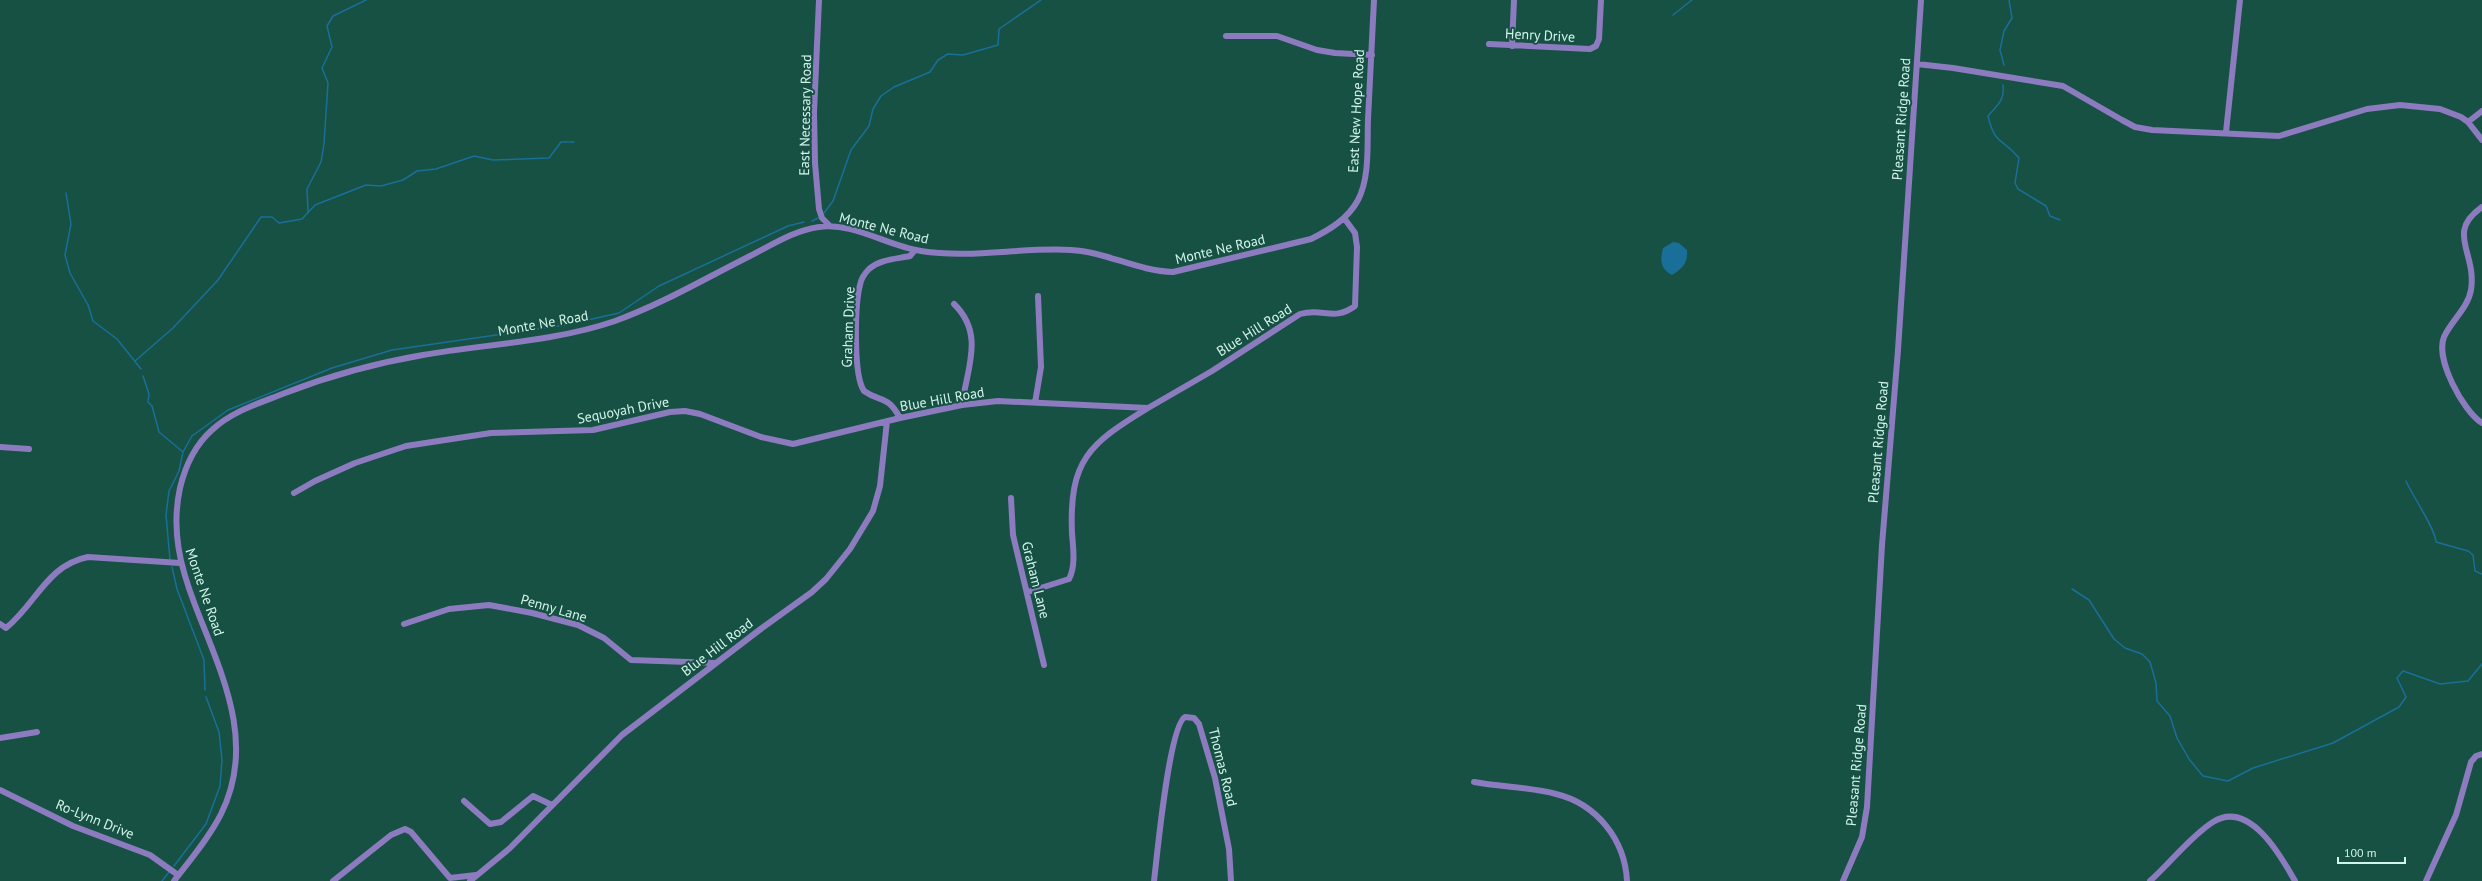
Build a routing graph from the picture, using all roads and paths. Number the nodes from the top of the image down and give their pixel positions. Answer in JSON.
{"nodes":[{"id":1,"x":819,"y":0,"type":"edge"},
{"id":2,"x":1374,"y":0,"type":"edge"},
{"id":3,"x":1514,"y":0,"type":"edge"},
{"id":4,"x":1601,"y":0,"type":"edge"},
{"id":5,"x":1920,"y":0,"type":"edge"},
{"id":6,"x":2240,"y":0,"type":"edge"},
{"id":7,"x":1226,"y":36,"type":"dead end"},
{"id":8,"x":1488,"y":44,"type":"dead end"},
{"id":9,"x":1512,"y":46,"type":"junction"},
{"id":10,"x":1372,"y":55,"type":"junction"},
{"id":11,"x":1917,"y":64,"type":"junction"},
{"id":12,"x":2482,"y":111,"type":"edge"},
{"id":13,"x":2468,"y":122,"type":"junction"},
{"id":14,"x":2226,"y":132,"type":"junction"},
{"id":15,"x":2482,"y":140,"type":"edge"},
{"id":16,"x":2482,"y":207,"type":"edge"},
{"id":17,"x":1344,"y":218,"type":"junction"},
{"id":18,"x":830,"y":226,"type":"junction"},
{"id":19,"x":915,"y":250,"type":"junction"},
{"id":20,"x":1038,"y":296,"type":"dead end"},
{"id":21,"x":954,"y":304,"type":"dead end"},
{"id":22,"x":1035,"y":403,"type":"junction"},
{"id":23,"x":962,"y":405,"type":"junction"},
{"id":24,"x":1148,"y":408,"type":"junction"},
{"id":25,"x":900,"y":418,"type":"junction"},
{"id":26,"x":887,"y":421,"type":"junction"},
{"id":27,"x":2482,"y":423,"type":"edge"},
{"id":28,"x":0,"y":448,"type":"edge"},
{"id":29,"x":29,"y":449,"type":"dead end"},
{"id":30,"x":294,"y":493,"type":"dead end"},
{"id":31,"x":1011,"y":498,"type":"dead end"},
{"id":32,"x":180,"y":563,"type":"junction"},
{"id":33,"x":1028,"y":592,"type":"junction"},
{"id":34,"x":0,"y":624,"type":"edge"},
{"id":35,"x":404,"y":624,"type":"dead end"},
{"id":36,"x":716,"y":663,"type":"junction"},
{"id":37,"x":1044,"y":665,"type":"dead end"},
{"id":38,"x":37,"y":732,"type":"dead end"},
{"id":39,"x":0,"y":738,"type":"edge"},
{"id":40,"x":2482,"y":754,"type":"edge"},
{"id":41,"x":1474,"y":782,"type":"dead end"},
{"id":42,"x":0,"y":790,"type":"edge"},
{"id":43,"x":464,"y":801,"type":"dead end"},
{"id":44,"x":552,"y":805,"type":"junction"},
{"id":45,"x":178,"y":875,"type":"junction"},
{"id":46,"x":477,"y":875,"type":"junction"},
{"id":47,"x":450,"y":880,"type":"edge"},
{"id":48,"x":174,"y":881,"type":"edge"},
{"id":49,"x":334,"y":881,"type":"edge"},
{"id":50,"x":470,"y":881,"type":"edge"},
{"id":51,"x":1154,"y":881,"type":"edge"},
{"id":52,"x":1231,"y":881,"type":"edge"},
{"id":53,"x":1627,"y":881,"type":"edge"},
{"id":54,"x":1843,"y":881,"type":"edge"},
{"id":55,"x":2150,"y":881,"type":"edge"},
{"id":56,"x":2295,"y":881,"type":"edge"},
{"id":57,"x":2426,"y":881,"type":"edge"}],
"edges":[{"from":1,"to":18,"type":"street","name":"East Necessary Road"},
{"from":2,"to":10,"type":"street","name":"East New Hope Road"},
{"from":3,"to":9,"type":"street"},
{"from":4,"to":9,"type":"street","name":"Henry Drive"},
{"from":5,"to":11,"type":"street","name":"Pleasant Ridge Road"},
{"from":6,"to":14,"type":"street"},
{"from":7,"to":10,"type":"street"},
{"from":8,"to":9,"type":"street","name":"Henry Drive"},
{"from":10,"to":17,"type":"street","name":"East New Hope Road"},
{"from":11,"to":14,"type":"street"},
{"from":11,"to":54,"type":"street","name":"Pleasant Ridge Road"},
{"from":12,"to":13,"type":"street"},
{"from":13,"to":14,"type":"street"},
{"from":13,"to":15,"type":"street"},
{"from":16,"to":27,"type":"street"},
{"from":17,"to":19,"type":"street","name":"Monte Ne Road"},
{"from":17,"to":24,"type":"street","name":"Blue Hill Road"},
{"from":18,"to":19,"type":"street","name":"Monte Ne Road"},
{"from":18,"to":32,"type":"street","name":"Monte Ne Road"},
{"from":19,"to":25,"type":"street","name":"Graham Drive"},
{"from":20,"to":22,"type":"street"},
{"from":21,"to":23,"type":"street"},
{"from":22,"to":23,"type":"street","name":"Blue Hill Road"},
{"from":22,"to":24,"type":"street","name":"Blue Hill Road"},
{"from":23,"to":25,"type":"street","name":"Blue Hill Road"},
{"from":24,"to":33,"type":"street"},
{"from":25,"to":26,"type":"street","name":"Blue Hill Road"},
{"from":26,"to":30,"type":"street","name":"Sequoyah Drive"},
{"from":26,"to":36,"type":"street","name":"Blue Hill Road"},
{"from":28,"to":29,"type":"street"},
{"from":31,"to":33,"type":"street","name":"Graham Lane"},
{"from":32,"to":34,"type":"street"},
{"from":32,"to":45,"type":"street","name":"Monte Ne Road"},
{"from":33,"to":37,"type":"street","name":"Graham Lane"},
{"from":35,"to":36,"type":"street","name":"Penny Lane"},
{"from":36,"to":44,"type":"street","name":"Blue Hill Road"},
{"from":38,"to":39,"type":"street"},
{"from":40,"to":57,"type":"street"},
{"from":41,"to":53,"type":"street"},
{"from":42,"to":45,"type":"street","name":"Ro-Lynn Drive"},
{"from":43,"to":44,"type":"street"},
{"from":44,"to":46,"type":"street","name":"Blue Hill Road"},
{"from":45,"to":48,"type":"street","name":"Monte Ne Road"},
{"from":46,"to":47,"type":"street"},
{"from":46,"to":50,"type":"street","name":"Blue Hill Road"},
{"from":47,"to":49,"type":"street"},
{"from":51,"to":52,"type":"street","name":"Thomas Road"},
{"from":55,"to":56,"type":"street"}]}
